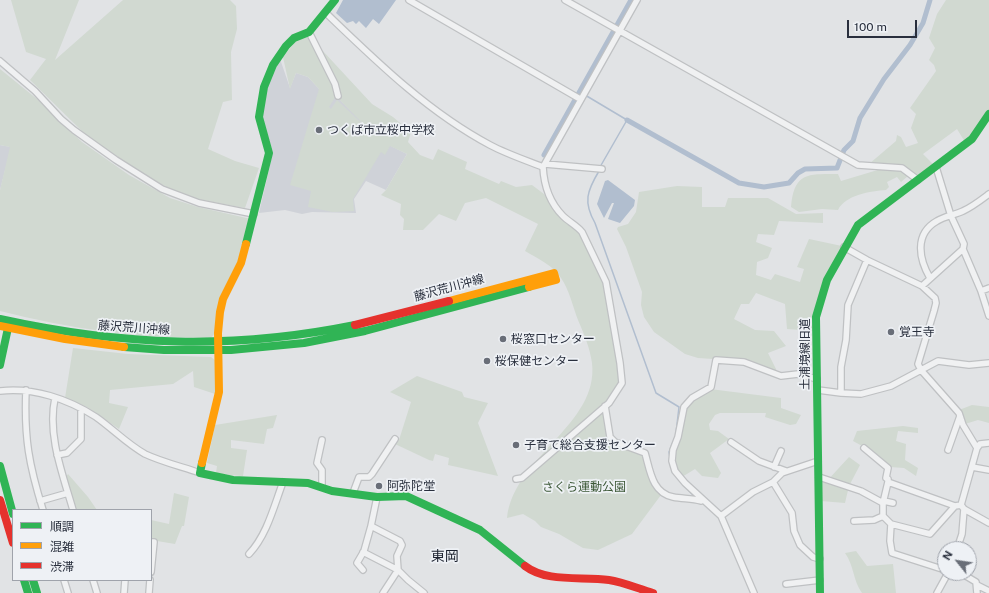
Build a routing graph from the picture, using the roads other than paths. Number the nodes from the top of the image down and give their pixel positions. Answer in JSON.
{"nodes":[{"id":1,"x":335,"y":0,"type":"edge"},
{"id":2,"x":409,"y":0,"type":"edge"},
{"id":3,"x":565,"y":0,"type":"edge"},
{"id":4,"x":637,"y":0,"type":"edge"},
{"id":5,"x":326,"y":13,"type":"junction"},
{"id":6,"x":619,"y":31,"type":"junction"},
{"id":7,"x":309,"y":32,"type":"junction"},
{"id":8,"x":0,"y":61,"type":"edge"},
{"id":9,"x":338,"y":96,"type":"dead end"},
{"id":10,"x":582,"y":97,"type":"junction"},
{"id":11,"x":989,"y":114,"type":"edge"},
{"id":12,"x":544,"y":166,"type":"junction"},
{"id":13,"x":936,"y":167,"type":"junction"},
{"id":14,"x":600,"y":169,"type":"dead end"},
{"id":15,"x":918,"y":180,"type":"junction"},
{"id":16,"x":989,"y":194,"type":"edge"},
{"id":17,"x":254,"y":214,"type":"junction"},
{"id":18,"x":952,"y":216,"type":"junction"},
{"id":19,"x":844,"y":247,"type":"junction"},
{"id":20,"x":963,"y":249,"type":"junction"},
{"id":21,"x":867,"y":260,"type":"junction"},
{"id":22,"x":930,"y":278,"type":"junction"},
{"id":23,"x":922,"y":286,"type":"junction"},
{"id":24,"x":989,"y":288,"type":"edge"},
{"id":25,"x":981,"y":291,"type":"junction"},
{"id":26,"x":989,"y":316,"type":"edge"},
{"id":27,"x":2,"y":324,"type":"edge"},
{"id":28,"x":218,"y":347,"type":"junction"},
{"id":29,"x":989,"y":363,"type":"edge"},
{"id":30,"x":0,"y":365,"type":"edge"},
{"id":31,"x":920,"y":370,"type":"junction"},
{"id":32,"x":817,"y":379,"type":"junction"},
{"id":33,"x":26,"y":390,"type":"junction"},
{"id":34,"x":818,"y":390,"type":"junction"},
{"id":35,"x":0,"y":391,"type":"edge"},
{"id":36,"x":841,"y":393,"type":"junction"},
{"id":37,"x":55,"y":398,"type":"junction"},
{"id":38,"x":605,"y":406,"type":"junction"},
{"id":39,"x":81,"y":409,"type":"junction"},
{"id":40,"x":960,"y":416,"type":"junction"},
{"id":41,"x":395,"y":439,"type":"dead end"},
{"id":42,"x":322,"y":440,"type":"dead end"},
{"id":43,"x":731,"y":442,"type":"dead end"},
{"id":44,"x":989,"y":443,"type":"edge"},
{"id":45,"x":864,"y":448,"type":"dead end"},
{"id":46,"x":977,"y":448,"type":"junction"},
{"id":47,"x":948,"y":450,"type":"dead end"},
{"id":48,"x":781,"y":451,"type":"dead end"},
{"id":49,"x":57,"y":455,"type":"junction"},
{"id":50,"x":818,"y":461,"type":"junction"},
{"id":51,"x":0,"y":466,"type":"edge"},
{"id":52,"x":774,"y":467,"type":"junction"},
{"id":53,"x":972,"y":467,"type":"junction"},
{"id":54,"x":989,"y":470,"type":"edge"},
{"id":55,"x":786,"y":471,"type":"junction"},
{"id":56,"x":200,"y":473,"type":"junction"},
{"id":57,"x":819,"y":477,"type":"junction"},
{"id":58,"x":516,"y":478,"type":"dead end"},
{"id":59,"x":282,"y":482,"type":"junction"},
{"id":60,"x":773,"y":482,"type":"junction"},
{"id":61,"x":888,"y":482,"type":"junction"},
{"id":62,"x":322,"y":487,"type":"junction"},
{"id":63,"x":68,"y":493,"type":"junction"},
{"id":64,"x":354,"y":493,"type":"junction"},
{"id":65,"x":377,"y":496,"type":"junction"},
{"id":66,"x":0,"y":500,"type":"edge"},
{"id":67,"x":40,"y":501,"type":"junction"},
{"id":68,"x":704,"y":502,"type":"junction"},
{"id":69,"x":884,"y":502,"type":"junction"},
{"id":70,"x":893,"y":503,"type":"dead end"},
{"id":71,"x":955,"y":506,"type":"junction"},
{"id":72,"x":963,"y":507,"type":"junction"},
{"id":73,"x":43,"y":509,"type":"edge"},
{"id":74,"x":73,"y":509,"type":"edge"},
{"id":75,"x":12,"y":510,"type":"edge"},
{"id":76,"x":721,"y":516,"type":"junction"},
{"id":77,"x":883,"y":516,"type":"junction"},
{"id":78,"x":854,"y":521,"type":"dead end"},
{"id":79,"x":989,"y":522,"type":"edge"},
{"id":80,"x":892,"y":524,"type":"junction"},
{"id":81,"x":371,"y":526,"type":"junction"},
{"id":82,"x":12,"y":540,"type":"edge"},
{"id":83,"x":960,"y":541,"type":"edge"},
{"id":84,"x":152,"y":542,"type":"edge"},
{"id":85,"x":363,"y":552,"type":"junction"},
{"id":86,"x":250,"y":554,"type":"dead end"},
{"id":87,"x":820,"y":559,"type":"junction"},
{"id":88,"x":152,"y":562,"type":"edge"},
{"id":89,"x":937,"y":567,"type":"edge"},
{"id":90,"x":363,"y":570,"type":"dead end"},
{"id":91,"x":398,"y":570,"type":"junction"},
{"id":92,"x":820,"y":580,"type":"junction"},
{"id":93,"x":24,"y":581,"type":"edge"},
{"id":94,"x":33,"y":581,"type":"edge"},
{"id":95,"x":64,"y":581,"type":"edge"},
{"id":96,"x":94,"y":581,"type":"edge"},
{"id":97,"x":125,"y":581,"type":"edge"},
{"id":98,"x":150,"y":581,"type":"edge"},
{"id":99,"x":944,"y":581,"type":"edge"},
{"id":100,"x":974,"y":581,"type":"edge"},
{"id":101,"x":786,"y":584,"type":"dead end"},
{"id":102,"x":977,"y":585,"type":"junction"},
{"id":103,"x":637,"y":591,"type":"edge"},
{"id":104,"x":989,"y":591,"type":"edge"},
{"id":105,"x":97,"y":592,"type":"edge"},
{"id":106,"x":28,"y":593,"type":"edge"},
{"id":107,"x":37,"y":593,"type":"edge"},
{"id":108,"x":68,"y":593,"type":"edge"},
{"id":109,"x":89,"y":593,"type":"edge"},
{"id":110,"x":124,"y":593,"type":"edge"},
{"id":111,"x":150,"y":593,"type":"edge"},
{"id":112,"x":383,"y":593,"type":"edge"},
{"id":113,"x":424,"y":593,"type":"edge"},
{"id":114,"x":653,"y":593,"type":"edge"},
{"id":115,"x":754,"y":593,"type":"edge"},
{"id":116,"x":820,"y":593,"type":"edge"},
{"id":117,"x":938,"y":593,"type":"edge"},
{"id":118,"x":977,"y":593,"type":"edge"}],
"edges":[{"from":1,"to":5,"type":"main road"},
{"from":2,"to":10,"type":"street"},
{"from":3,"to":6,"type":"street"},
{"from":4,"to":6,"type":"street"},
{"from":5,"to":7,"type":"main road"},
{"from":5,"to":12,"type":"street"},
{"from":6,"to":10,"type":"street"},
{"from":6,"to":15,"type":"street"},
{"from":7,"to":9,"type":"street"},
{"from":7,"to":17,"type":"main road"},
{"from":8,"to":17,"type":"street"},
{"from":10,"to":12,"type":"street"},
{"from":11,"to":13,"type":"main road","name":"土浦境線旧道"},
{"from":12,"to":14,"type":"street"},
{"from":12,"to":38,"type":"street"},
{"from":13,"to":15,"type":"main road","name":"土浦境線旧道"},
{"from":13,"to":18,"type":"street"},
{"from":15,"to":19,"type":"main road","name":"土浦境線旧道"},
{"from":16,"to":18,"type":"street"},
{"from":17,"to":28,"type":"main road"},
{"from":18,"to":20,"type":"street"},
{"from":18,"to":22,"type":"street"},
{"from":19,"to":21,"type":"street"},
{"from":19,"to":32,"type":"main road","name":"土浦境線旧道"},
{"from":20,"to":22,"type":"street"},
{"from":20,"to":25,"type":"street"},
{"from":21,"to":23,"type":"street"},
{"from":21,"to":36,"type":"street"},
{"from":22,"to":23,"type":"street"},
{"from":23,"to":31,"type":"street"},
{"from":24,"to":25,"type":"street"},
{"from":25,"to":26,"type":"street"},
{"from":27,"to":28,"type":"main road","name":"藤沢荒川沖線"},
{"from":27,"to":30,"type":"main road"},
{"from":28,"to":28,"type":"main road","name":"藤沢荒川沖線"},
{"from":28,"to":56,"type":"main road"},
{"from":29,"to":31,"type":"street"},
{"from":31,"to":36,"type":"street"},
{"from":31,"to":40,"type":"street"},
{"from":32,"to":34,"type":"main road","name":"土浦境線旧道"},
{"from":32,"to":68,"type":"street"},
{"from":33,"to":35,"type":"street"},
{"from":33,"to":37,"type":"street"},
{"from":33,"to":67,"type":"street"},
{"from":34,"to":36,"type":"street"},
{"from":34,"to":50,"type":"main road","name":"土浦境線旧道"},
{"from":37,"to":39,"type":"street"},
{"from":37,"to":49,"type":"street"},
{"from":38,"to":58,"type":"street"},
{"from":38,"to":68,"type":"street"},
{"from":39,"to":49,"type":"street"},
{"from":39,"to":56,"type":"street"},
{"from":40,"to":46,"type":"street"},
{"from":40,"to":47,"type":"street"},
{"from":41,"to":64,"type":"street"},
{"from":42,"to":62,"type":"street"},
{"from":43,"to":52,"type":"street"},
{"from":44,"to":46,"type":"street"},
{"from":45,"to":61,"type":"street"},
{"from":46,"to":53,"type":"street"},
{"from":48,"to":52,"type":"street"},
{"from":49,"to":63,"type":"street"},
{"from":50,"to":55,"type":"street"},
{"from":50,"to":57,"type":"main road","name":"土浦境線旧道"},
{"from":51,"to":75,"type":"main road"},
{"from":52,"to":55,"type":"street"},
{"from":53,"to":54,"type":"street"},
{"from":53,"to":72,"type":"street"},
{"from":55,"to":60,"type":"street"},
{"from":56,"to":59,"type":"main road"},
{"from":57,"to":69,"type":"street"},
{"from":57,"to":87,"type":"main road","name":"土浦境線旧道"},
{"from":59,"to":62,"type":"main road"},
{"from":59,"to":86,"type":"street"},
{"from":60,"to":76,"type":"street"},
{"from":60,"to":87,"type":"street"},
{"from":61,"to":69,"type":"street"},
{"from":61,"to":71,"type":"street"},
{"from":62,"to":64,"type":"main road"},
{"from":63,"to":67,"type":"street"},
{"from":63,"to":74,"type":"street"},
{"from":64,"to":65,"type":"main road"},
{"from":65,"to":81,"type":"street"},
{"from":65,"to":103,"type":"main road"},
{"from":66,"to":82,"type":"main road"},
{"from":67,"to":73,"type":"street"},
{"from":68,"to":76,"type":"street"},
{"from":69,"to":70,"type":"street"},
{"from":69,"to":77,"type":"street"},
{"from":71,"to":72,"type":"street"},
{"from":71,"to":80,"type":"street"},
{"from":72,"to":79,"type":"street"},
{"from":72,"to":83,"type":"street"},
{"from":76,"to":115,"type":"street"},
{"from":77,"to":78,"type":"street"},
{"from":77,"to":80,"type":"street"},
{"from":80,"to":89,"type":"street"},
{"from":81,"to":85,"type":"street"},
{"from":81,"to":91,"type":"street"},
{"from":84,"to":88,"type":"street"},
{"from":85,"to":90,"type":"street"},
{"from":85,"to":91,"type":"street"},
{"from":87,"to":92,"type":"main road","name":"土浦境線旧道"},
{"from":91,"to":112,"type":"street"},
{"from":91,"to":113,"type":"street"},
{"from":92,"to":101,"type":"street"},
{"from":92,"to":116,"type":"main road","name":"土浦境線旧道"},
{"from":93,"to":106,"type":"main road"},
{"from":94,"to":107,"type":"main road"},
{"from":95,"to":108,"type":"street"},
{"from":96,"to":105,"type":"street"},
{"from":97,"to":110,"type":"street"},
{"from":98,"to":111,"type":"street"},
{"from":99,"to":117,"type":"street"},
{"from":100,"to":102,"type":"street"},
{"from":102,"to":104,"type":"street"},
{"from":102,"to":118,"type":"street"},
{"from":103,"to":114,"type":"main road"},
{"from":105,"to":109,"type":"street"}]}
